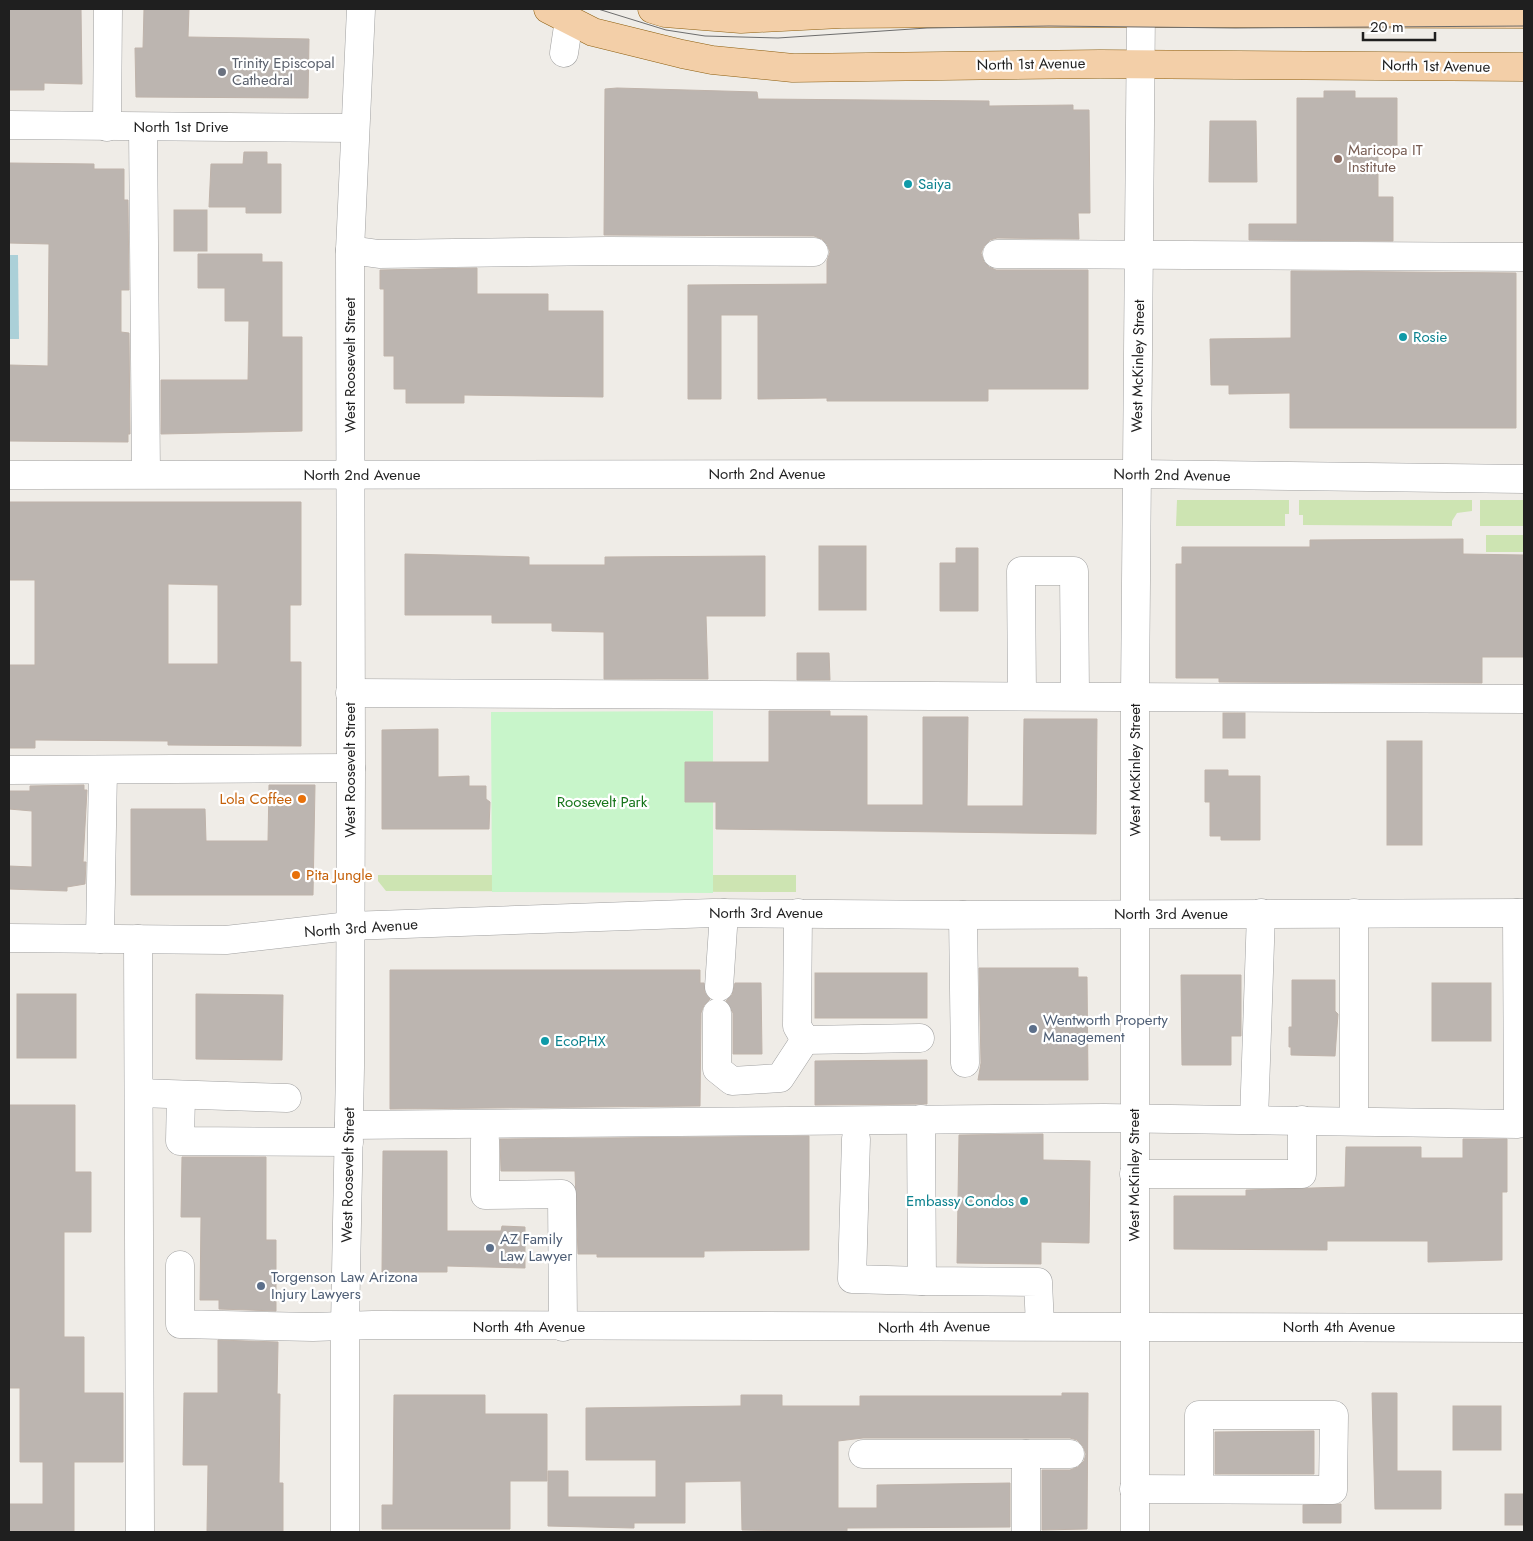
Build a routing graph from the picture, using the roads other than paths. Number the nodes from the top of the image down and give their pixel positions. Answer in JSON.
{"nodes":[{"id":1,"x":108,"y":9,"type":"edge"},
{"id":2,"x":360,"y":9,"type":"edge"},
{"id":3,"x":652,"y":9,"type":"edge"},
{"id":4,"x":1142,"y":11,"type":"edge"},
{"id":5,"x":558,"y":14,"type":"edge"},
{"id":6,"x":1524,"y":14,"type":"edge"},
{"id":7,"x":564,"y":53,"type":"dead end"},
{"id":8,"x":1141,"y":64,"type":"junction"},
{"id":9,"x":1524,"y":67,"type":"edge"},
{"id":10,"x":9,"y":126,"type":"edge"},
{"id":11,"x":107,"y":127,"type":"junction"},
{"id":12,"x":143,"y":127,"type":"junction"},
{"id":13,"x":354,"y":128,"type":"junction"},
{"id":14,"x":350,"y":250,"type":"junction"},
{"id":15,"x":814,"y":252,"type":"dead end"},
{"id":16,"x":997,"y":254,"type":"dead end"},
{"id":17,"x":1139,"y":254,"type":"junction"},
{"id":18,"x":1524,"y":257,"type":"edge"},
{"id":19,"x":146,"y":474,"type":"junction"},
{"id":20,"x":349,"y":474,"type":"junction"},
{"id":21,"x":1137,"y":474,"type":"junction"},
{"id":22,"x":9,"y":475,"type":"edge"},
{"id":23,"x":1524,"y":479,"type":"edge"},
{"id":24,"x":350,"y":693,"type":"junction"},
{"id":25,"x":1022,"y":696,"type":"junction"},
{"id":26,"x":1075,"y":696,"type":"junction"},
{"id":27,"x":1135,"y":697,"type":"junction"},
{"id":28,"x":1524,"y":699,"type":"edge"},
{"id":29,"x":351,"y":768,"type":"junction"},
{"id":30,"x":9,"y":770,"type":"edge"},
{"id":31,"x":103,"y":770,"type":"junction"},
{"id":32,"x":724,"y":913,"type":"junction"},
{"id":33,"x":798,"y":913,"type":"junction"},
{"id":34,"x":1261,"y":913,"type":"junction"},
{"id":35,"x":1354,"y":913,"type":"junction"},
{"id":36,"x":1520,"y":913,"type":"edge"},
{"id":37,"x":1135,"y":914,"type":"junction"},
{"id":38,"x":963,"y":915,"type":"junction"},
{"id":39,"x":349,"y":926,"type":"junction"},
{"id":40,"x":9,"y":938,"type":"edge"},
{"id":41,"x":100,"y":939,"type":"junction"},
{"id":42,"x":138,"y":939,"type":"junction"},
{"id":43,"x":920,"y":1038,"type":"dead end"},
{"id":44,"x":805,"y":1040,"type":"junction"},
{"id":45,"x":965,"y":1063,"type":"dead end"},
{"id":46,"x":139,"y":1093,"type":"junction"},
{"id":47,"x":181,"y":1095,"type":"junction"},
{"id":48,"x":287,"y":1098,"type":"dead end"},
{"id":49,"x":1521,"y":1098,"type":"edge"},
{"id":50,"x":1134,"y":1118,"type":"junction"},
{"id":51,"x":921,"y":1119,"type":"junction"},
{"id":52,"x":1254,"y":1120,"type":"junction"},
{"id":53,"x":1302,"y":1120,"type":"junction"},
{"id":54,"x":1354,"y":1121,"type":"junction"},
{"id":55,"x":349,"y":1133,"type":"junction"},
{"id":56,"x":856,"y":1139,"type":"dead end"},
{"id":57,"x":485,"y":1140,"type":"dead end"},
{"id":58,"x":1134,"y":1174,"type":"junction"},
{"id":59,"x":180,"y":1265,"type":"dead end"},
{"id":60,"x":922,"y":1281,"type":"junction"},
{"id":61,"x":1133,"y":1325,"type":"junction"},
{"id":62,"x":344,"y":1326,"type":"junction"},
{"id":63,"x":1040,"y":1326,"type":"junction"},
{"id":64,"x":563,"y":1327,"type":"junction"},
{"id":65,"x":1524,"y":1328,"type":"edge"},
{"id":66,"x":862,"y":1454,"type":"dead end"},
{"id":67,"x":1026,"y":1454,"type":"junction"},
{"id":68,"x":1070,"y":1454,"type":"dead end"},
{"id":69,"x":1134,"y":1489,"type":"junction"},
{"id":70,"x":1199,"y":1489,"type":"junction"},
{"id":71,"x":140,"y":1532,"type":"edge"},
{"id":72,"x":345,"y":1532,"type":"edge"},
{"id":73,"x":1026,"y":1532,"type":"edge"},
{"id":74,"x":1134,"y":1532,"type":"edge"}],
"edges":[{"from":1,"to":11,"type":"street"},
{"from":2,"to":13,"type":"street","name":"West Roosevelt Street"},
{"from":3,"to":4,"type":"main road"},
{"from":4,"to":6,"type":"main road"},
{"from":4,"to":8,"type":"street","name":"West McKinley Street"},
{"from":5,"to":7,"type":"street"},
{"from":5,"to":8,"type":"main road","name":"North 1st Avenue"},
{"from":8,"to":9,"type":"main road","name":"North 1st Avenue"},
{"from":8,"to":17,"type":"street","name":"West McKinley Street"},
{"from":10,"to":11,"type":"street","name":"North 1st Drive"},
{"from":11,"to":12,"type":"street","name":"North 1st Drive"},
{"from":12,"to":13,"type":"street","name":"North 1st Drive"},
{"from":12,"to":19,"type":"street"},
{"from":13,"to":14,"type":"street","name":"West Roosevelt Street"},
{"from":14,"to":15,"type":"street"},
{"from":14,"to":20,"type":"street","name":"West Roosevelt Street"},
{"from":16,"to":17,"type":"street"},
{"from":17,"to":18,"type":"street"},
{"from":17,"to":21,"type":"street","name":"West McKinley Street"},
{"from":19,"to":20,"type":"street","name":"North 2nd Avenue"},
{"from":19,"to":22,"type":"street","name":"North 2nd Avenue"},
{"from":20,"to":21,"type":"street","name":"North 2nd Avenue"},
{"from":20,"to":24,"type":"street","name":"West Roosevelt Street"},
{"from":21,"to":23,"type":"street","name":"North 2nd Avenue"},
{"from":21,"to":27,"type":"street","name":"West McKinley Street"},
{"from":24,"to":25,"type":"street"},
{"from":24,"to":29,"type":"street","name":"West Roosevelt Street"},
{"from":25,"to":26,"type":"street"},
{"from":25,"to":26,"type":"street"},
{"from":26,"to":27,"type":"street"},
{"from":27,"to":28,"type":"street"},
{"from":27,"to":37,"type":"street","name":"West McKinley Street"},
{"from":29,"to":31,"type":"street"},
{"from":29,"to":39,"type":"street","name":"West Roosevelt Street"},
{"from":30,"to":31,"type":"street"},
{"from":31,"to":41,"type":"street"},
{"from":32,"to":33,"type":"street","name":"North 3rd Avenue"},
{"from":32,"to":39,"type":"street","name":"North 3rd Avenue"},
{"from":32,"to":44,"type":"street"},
{"from":33,"to":38,"type":"street","name":"North 3rd Avenue"},
{"from":33,"to":44,"type":"street"},
{"from":34,"to":35,"type":"street","name":"North 3rd Avenue"},
{"from":34,"to":37,"type":"street","name":"North 3rd Avenue"},
{"from":34,"to":52,"type":"street"},
{"from":35,"to":36,"type":"street","name":"North 3rd Avenue"},
{"from":35,"to":54,"type":"street"},
{"from":36,"to":49,"type":"street"},
{"from":37,"to":38,"type":"street","name":"North 3rd Avenue"},
{"from":37,"to":50,"type":"street","name":"West McKinley Street"},
{"from":38,"to":45,"type":"street"},
{"from":39,"to":42,"type":"street","name":"North 3rd Avenue"},
{"from":39,"to":55,"type":"street","name":"West Roosevelt Street"},
{"from":40,"to":41,"type":"street","name":"North 3rd Avenue"},
{"from":41,"to":42,"type":"street","name":"North 3rd Avenue"},
{"from":42,"to":46,"type":"street"},
{"from":43,"to":44,"type":"street"},
{"from":46,"to":47,"type":"street"},
{"from":46,"to":71,"type":"street"},
{"from":47,"to":48,"type":"street"},
{"from":47,"to":55,"type":"street"},
{"from":49,"to":54,"type":"street"},
{"from":50,"to":51,"type":"street"},
{"from":50,"to":52,"type":"street"},
{"from":50,"to":58,"type":"street","name":"West McKinley Street"},
{"from":51,"to":55,"type":"street"},
{"from":51,"to":60,"type":"street"},
{"from":52,"to":53,"type":"street"},
{"from":53,"to":54,"type":"street"},
{"from":53,"to":58,"type":"street"},
{"from":55,"to":62,"type":"street","name":"West Roosevelt Street"},
{"from":56,"to":60,"type":"street"},
{"from":57,"to":64,"type":"street"},
{"from":58,"to":61,"type":"street","name":"West McKinley Street"},
{"from":59,"to":62,"type":"street","name":"North 4th Avenue"},
{"from":60,"to":63,"type":"street"},
{"from":61,"to":63,"type":"street","name":"North 4th Avenue"},
{"from":61,"to":65,"type":"street","name":"North 4th Avenue"},
{"from":61,"to":69,"type":"street","name":"West McKinley Street"},
{"from":62,"to":64,"type":"street","name":"North 4th Avenue"},
{"from":62,"to":72,"type":"street","name":"West Roosevelt Street"},
{"from":63,"to":64,"type":"street","name":"North 4th Avenue"},
{"from":66,"to":67,"type":"street"},
{"from":67,"to":68,"type":"street"},
{"from":67,"to":73,"type":"street"},
{"from":69,"to":70,"type":"street"},
{"from":69,"to":74,"type":"street","name":"West McKinley Street"},
{"from":70,"to":70,"type":"street"}]}
